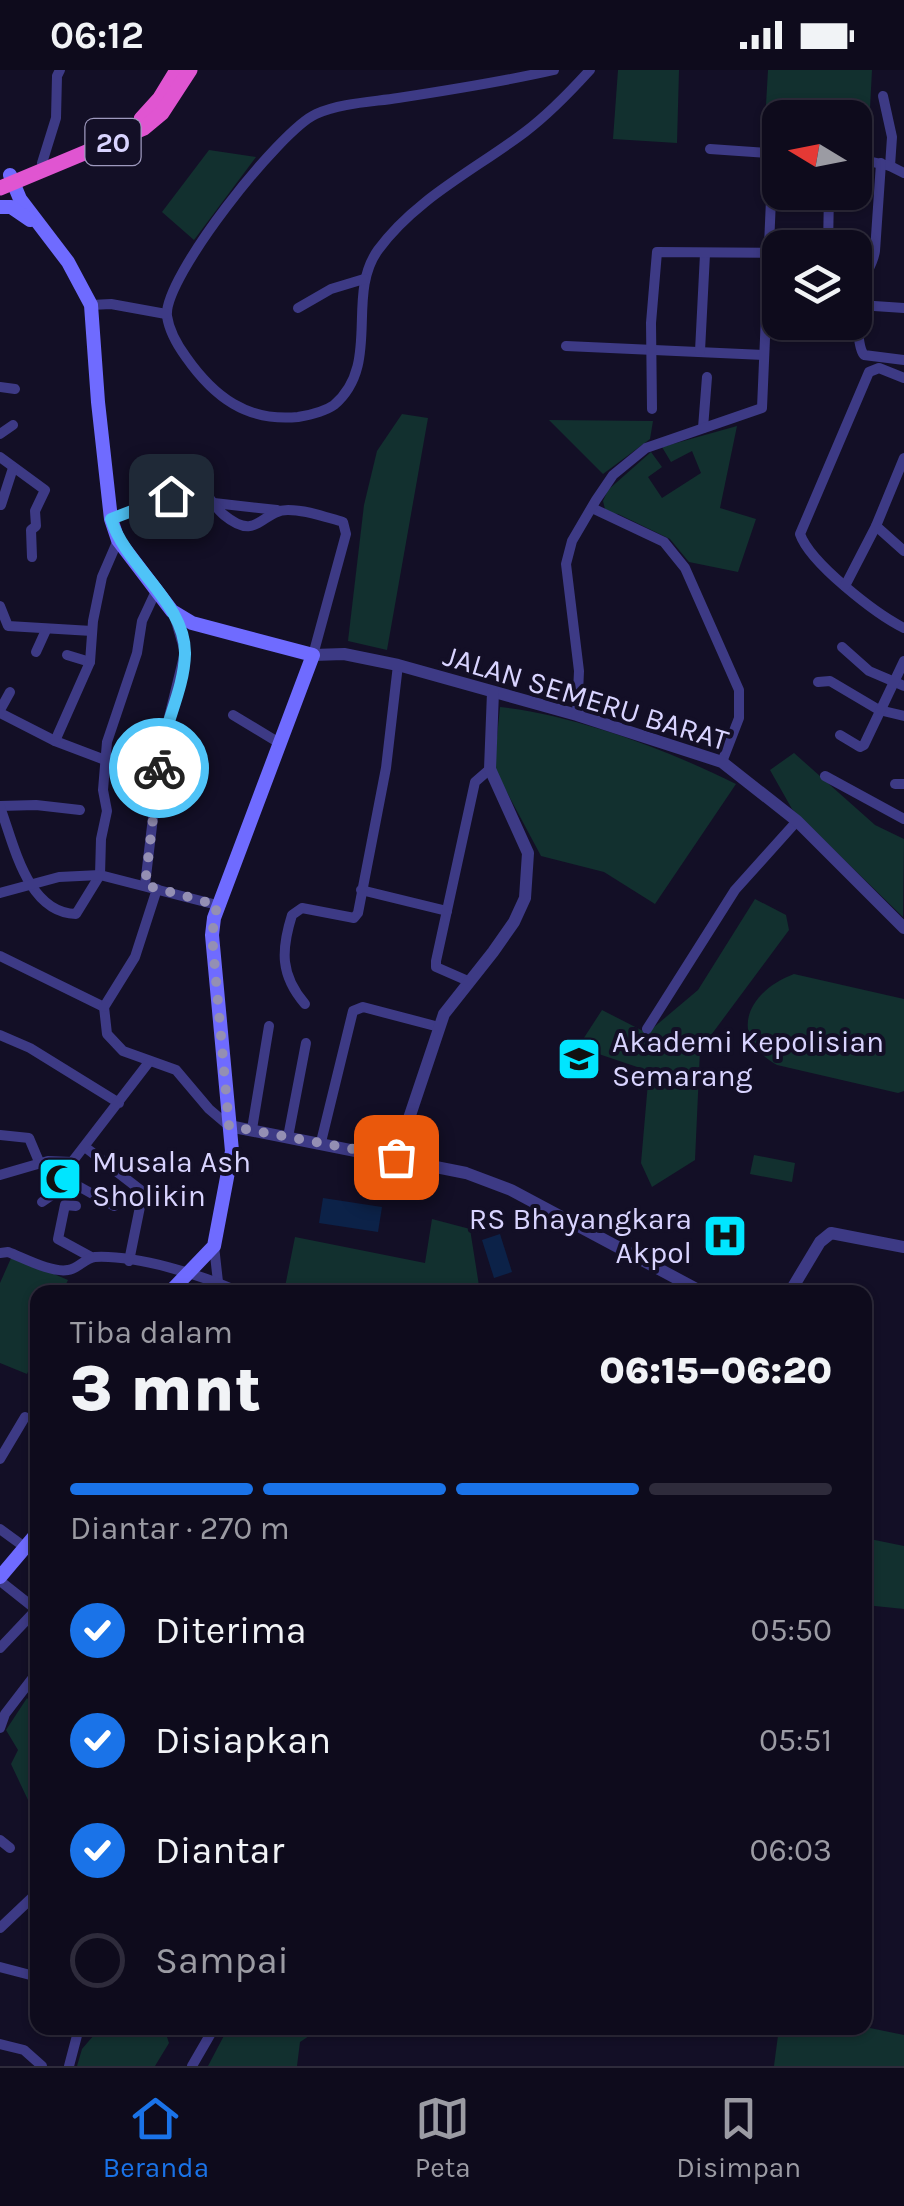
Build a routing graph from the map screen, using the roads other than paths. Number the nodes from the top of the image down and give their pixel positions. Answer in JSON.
{"nodes":[{"id":1,"x":177,"y":70,"type":"edge"},
{"id":2,"x":190,"y":70,"type":"edge"},
{"id":3,"x":554,"y":70,"type":"edge"},
{"id":4,"x":570,"y":70,"type":"edge"},
{"id":5,"x":590,"y":70,"type":"edge"},
{"id":6,"x":55,"y":72,"type":"edge"},
{"id":7,"x":576,"y":85,"type":"junction"},
{"id":8,"x":884,"y":96,"type":"dead end"},
{"id":9,"x":710,"y":150,"type":"dead end"},
{"id":10,"x":762,"y":152,"type":"edge"},
{"id":11,"x":872,"y":161,"type":"edge"},
{"id":12,"x":42,"y":162,"type":"junction"},
{"id":13,"x":885,"y":164,"type":"junction"},
{"id":14,"x":904,"y":173,"type":"edge"},
{"id":15,"x":6,"y":181,"type":"edge"},
{"id":16,"x":0,"y":199,"type":"edge"},
{"id":17,"x":0,"y":206,"type":"edge"},
{"id":18,"x":39,"y":226,"type":"junction"},
{"id":19,"x":762,"y":253,"type":"edge"},
{"id":20,"x":705,"y":254,"type":"junction"},
{"id":21,"x":872,"y":263,"type":"edge"},
{"id":22,"x":364,"y":279,"type":"junction"},
{"id":23,"x":91,"y":305,"type":"junction"},
{"id":24,"x":872,"y":306,"type":"edge"},
{"id":25,"x":298,"y":308,"type":"dead end"},
{"id":26,"x":904,"y":308,"type":"edge"},
{"id":27,"x":166,"y":314,"type":"junction"},
{"id":28,"x":766,"y":340,"type":"edge"},
{"id":29,"x":860,"y":340,"type":"edge"},
{"id":30,"x":566,"y":346,"type":"dead end"},
{"id":31,"x":651,"y":348,"type":"junction"},
{"id":32,"x":678,"y":349,"type":"junction"},
{"id":33,"x":700,"y":351,"type":"junction"},
{"id":34,"x":764,"y":355,"type":"junction"},
{"id":35,"x":904,"y":360,"type":"edge"},
{"id":36,"x":651,"y":364,"type":"junction"},
{"id":37,"x":707,"y":376,"type":"dead end"},
{"id":38,"x":904,"y":378,"type":"edge"},
{"id":39,"x":0,"y":387,"type":"edge"},
{"id":40,"x":15,"y":389,"type":"dead end"},
{"id":41,"x":652,"y":409,"type":"dead end"},
{"id":42,"x":13,"y":425,"type":"dead end"},
{"id":43,"x":704,"y":428,"type":"junction"},
{"id":44,"x":0,"y":434,"type":"edge"},
{"id":45,"x":0,"y":457,"type":"edge"},
{"id":46,"x":904,"y":458,"type":"edge"},
{"id":47,"x":14,"y":468,"type":"junction"},
{"id":48,"x":214,"y":503,"type":"junction"},
{"id":49,"x":1,"y":505,"type":"edge"},
{"id":50,"x":592,"y":508,"type":"junction"},
{"id":51,"x":280,"y":510,"type":"junction"},
{"id":52,"x":111,"y":519,"type":"junction"},
{"id":53,"x":876,"y":526,"type":"junction"},
{"id":54,"x":118,"y":540,"type":"junction"},
{"id":55,"x":904,"y":551,"type":"edge"},
{"id":56,"x":32,"y":557,"type":"dead end"},
{"id":57,"x":846,"y":586,"type":"junction"},
{"id":58,"x":156,"y":591,"type":"junction"},
{"id":59,"x":0,"y":606,"type":"edge"},
{"id":60,"x":172,"y":610,"type":"junction"},
{"id":61,"x":904,"y":628,"type":"edge"},
{"id":62,"x":46,"y":630,"type":"junction"},
{"id":63,"x":92,"y":631,"type":"junction"},
{"id":64,"x":842,"y":647,"type":"dead end"},
{"id":65,"x":36,"y":652,"type":"dead end"},
{"id":66,"x":313,"y":655,"type":"junction"},
{"id":67,"x":67,"y":656,"type":"dead end"},
{"id":68,"x":904,"y":661,"type":"edge"},
{"id":69,"x":90,"y":662,"type":"junction"},
{"id":70,"x":398,"y":665,"type":"junction"},
{"id":71,"x":818,"y":682,"type":"dead end"},
{"id":72,"x":899,"y":684,"type":"edge"},
{"id":73,"x":10,"y":692,"type":"dead end"},
{"id":74,"x":494,"y":692,"type":"junction"},
{"id":75,"x":879,"y":710,"type":"junction"},
{"id":76,"x":0,"y":711,"type":"edge"},
{"id":77,"x":233,"y":715,"type":"dead end"},
{"id":78,"x":576,"y":715,"type":"junction"},
{"id":79,"x":904,"y":716,"type":"edge"},
{"id":80,"x":840,"y":735,"type":"dead end"},
{"id":81,"x":55,"y":741,"type":"junction"},
{"id":82,"x":281,"y":744,"type":"junction"},
{"id":83,"x":160,"y":759,"type":"junction"},
{"id":84,"x":104,"y":760,"type":"junction"},
{"id":85,"x":722,"y":762,"type":"junction"},
{"id":86,"x":490,"y":769,"type":"junction"},
{"id":87,"x":825,"y":776,"type":"dead end"},
{"id":88,"x":0,"y":807,"type":"edge"},
{"id":89,"x":80,"y":810,"type":"dead end"},
{"id":90,"x":904,"y":819,"type":"edge"},
{"id":91,"x":797,"y":821,"type":"junction"},
{"id":92,"x":100,"y":875,"type":"junction"},
{"id":93,"x":29,"y":885,"type":"junction"},
{"id":94,"x":151,"y":887,"type":"junction"},
{"id":95,"x":361,"y":890,"type":"junction"},
{"id":96,"x":0,"y":892,"type":"edge"},
{"id":97,"x":217,"y":905,"type":"junction"},
{"id":98,"x":447,"y":911,"type":"junction"},
{"id":99,"x":904,"y":928,"type":"edge"},
{"id":100,"x":0,"y":956,"type":"edge"},
{"id":101,"x":468,"y":981,"type":"junction"},
{"id":102,"x":305,"y":1004,"type":"dead end"},
{"id":103,"x":104,"y":1007,"type":"junction"},
{"id":104,"x":269,"y":1026,"type":"dead end"},
{"id":105,"x":439,"y":1027,"type":"junction"},
{"id":106,"x":646,"y":1029,"type":"dead end"},
{"id":107,"x":0,"y":1035,"type":"edge"},
{"id":108,"x":306,"y":1043,"type":"dead end"},
{"id":109,"x":148,"y":1062,"type":"junction"},
{"id":110,"x":118,"y":1103,"type":"junction"},
{"id":111,"x":229,"y":1126,"type":"junction"},
{"id":112,"x":252,"y":1129,"type":"junction"},
{"id":113,"x":0,"y":1135,"type":"edge"},
{"id":114,"x":288,"y":1137,"type":"junction"},
{"id":115,"x":321,"y":1142,"type":"junction"},
{"id":116,"x":85,"y":1147,"type":"junction"},
{"id":117,"x":396,"y":1157,"type":"junction"},
{"id":118,"x":40,"y":1164,"type":"junction"},
{"id":119,"x":70,"y":1164,"type":"junction"},
{"id":120,"x":0,"y":1175,"type":"edge"},
{"id":121,"x":71,"y":1182,"type":"junction"},
{"id":122,"x":42,"y":1202,"type":"dead end"},
{"id":123,"x":76,"y":1206,"type":"dead end"},
{"id":124,"x":114,"y":1206,"type":"dead end"},
{"id":125,"x":214,"y":1246,"type":"junction"},
{"id":126,"x":904,"y":1248,"type":"edge"},
{"id":127,"x":0,"y":1253,"type":"edge"},
{"id":128,"x":91,"y":1257,"type":"junction"},
{"id":129,"x":129,"y":1261,"type":"junction"},
{"id":130,"x":188,"y":1272,"type":"junction"},
{"id":131,"x":218,"y":1282,"type":"junction"},
{"id":132,"x":176,"y":1285,"type":"edge"},
{"id":133,"x":224,"y":1285,"type":"edge"},
{"id":134,"x":689,"y":1285,"type":"edge"},
{"id":135,"x":794,"y":1285,"type":"edge"},
{"id":136,"x":25,"y":1417,"type":"dead end"},
{"id":137,"x":5,"y":1440,"type":"edge"},
{"id":138,"x":0,"y":1459,"type":"edge"},
{"id":139,"x":0,"y":1529,"type":"edge"},
{"id":140,"x":30,"y":1543,"type":"edge"},
{"id":141,"x":26,"y":1548,"type":"junction"},
{"id":142,"x":0,"y":1579,"type":"edge"},
{"id":143,"x":30,"y":1604,"type":"edge"},
{"id":144,"x":30,"y":1617,"type":"edge"},
{"id":145,"x":0,"y":1648,"type":"edge"},
{"id":146,"x":30,"y":1681,"type":"edge"},
{"id":147,"x":0,"y":1728,"type":"edge"},
{"id":148,"x":0,"y":1840,"type":"edge"},
{"id":149,"x":10,"y":1848,"type":"dead end"},
{"id":150,"x":30,"y":1901,"type":"edge"},
{"id":151,"x":0,"y":1928,"type":"edge"},
{"id":152,"x":0,"y":1967,"type":"edge"},
{"id":153,"x":30,"y":1975,"type":"edge"},
{"id":154,"x":77,"y":2035,"type":"edge"},
{"id":155,"x":210,"y":2035,"type":"edge"},
{"id":156,"x":0,"y":2044,"type":"edge"},
{"id":157,"x":42,"y":2066,"type":"edge"},
{"id":158,"x":69,"y":2066,"type":"edge"},
{"id":159,"x":192,"y":2066,"type":"edge"}],
"edges":[{"from":1,"to":12,"type":"highway","number":"20"},
{"from":2,"to":15,"type":"highway","number":"20"},
{"from":3,"to":27,"type":"street"},
{"from":4,"to":7,"type":"street"},
{"from":5,"to":7,"type":"street"},
{"from":6,"to":12,"type":"street"},
{"from":7,"to":22,"type":"street"},
{"from":8,"to":13,"type":"street"},
{"from":9,"to":10,"type":"street"},
{"from":11,"to":13,"type":"street"},
{"from":12,"to":15,"type":"highway","number":"20"},
{"from":13,"to":14,"type":"street"},
{"from":13,"to":21,"type":"street"},
{"from":15,"to":16,"type":"main road"},
{"from":15,"to":18,"type":"main road"},
{"from":17,"to":18,"type":"main road"},
{"from":18,"to":23,"type":"main road"},
{"from":19,"to":20,"type":"street"},
{"from":20,"to":31,"type":"street"},
{"from":20,"to":33,"type":"street"},
{"from":22,"to":25,"type":"street"},
{"from":22,"to":27,"type":"street"},
{"from":23,"to":27,"type":"street"},
{"from":23,"to":52,"type":"main road"},
{"from":24,"to":26,"type":"street"},
{"from":28,"to":34,"type":"street"},
{"from":29,"to":35,"type":"street"},
{"from":30,"to":31,"type":"street"},
{"from":31,"to":32,"type":"street"},
{"from":31,"to":36,"type":"street"},
{"from":32,"to":33,"type":"street"},
{"from":32,"to":36,"type":"street"},
{"from":33,"to":34,"type":"street"},
{"from":34,"to":43,"type":"street"},
{"from":36,"to":41,"type":"street"},
{"from":37,"to":43,"type":"street"},
{"from":38,"to":57,"type":"street"},
{"from":39,"to":40,"type":"street"},
{"from":42,"to":44,"type":"street"},
{"from":43,"to":50,"type":"street"},
{"from":45,"to":47,"type":"street"},
{"from":46,"to":53,"type":"street"},
{"from":47,"to":49,"type":"street"},
{"from":47,"to":56,"type":"street"},
{"from":48,"to":51,"type":"street"},
{"from":48,"to":51,"type":"street"},
{"from":48,"to":52,"type":"street"},
{"from":50,"to":78,"type":"street"},
{"from":50,"to":85,"type":"street"},
{"from":51,"to":66,"type":"street"},
{"from":52,"to":54,"type":"main road"},
{"from":53,"to":55,"type":"street"},
{"from":53,"to":57,"type":"street"},
{"from":54,"to":58,"type":"main road"},
{"from":54,"to":63,"type":"street"},
{"from":57,"to":61,"type":"street"},
{"from":58,"to":60,"type":"main road"},
{"from":58,"to":84,"type":"street"},
{"from":59,"to":62,"type":"street"},
{"from":60,"to":66,"type":"main road"},
{"from":60,"to":83,"type":"street"},
{"from":62,"to":63,"type":"street"},
{"from":62,"to":65,"type":"street"},
{"from":63,"to":69,"type":"street"},
{"from":64,"to":72,"type":"street"},
{"from":66,"to":70,"type":"street","name":"JALAN SEMERU BARAT"},
{"from":66,"to":82,"type":"main road"},
{"from":67,"to":69,"type":"street"},
{"from":68,"to":72,"type":"street"},
{"from":69,"to":81,"type":"street"},
{"from":70,"to":74,"type":"street","name":"JALAN SEMERU BARAT"},
{"from":70,"to":95,"type":"street"},
{"from":71,"to":75,"type":"street"},
{"from":72,"to":75,"type":"street"},
{"from":73,"to":76,"type":"street"},
{"from":74,"to":78,"type":"street","name":"JALAN SEMERU BARAT"},
{"from":74,"to":86,"type":"street"},
{"from":75,"to":79,"type":"street"},
{"from":75,"to":80,"type":"street"},
{"from":76,"to":81,"type":"street"},
{"from":77,"to":82,"type":"street"},
{"from":78,"to":85,"type":"street","name":"JALAN SEMERU BARAT"},
{"from":81,"to":84,"type":"street"},
{"from":82,"to":97,"type":"main road"},
{"from":83,"to":84,"type":"street"},
{"from":83,"to":94,"type":"street"},
{"from":84,"to":92,"type":"street"},
{"from":85,"to":91,"type":"street","name":"JALAN SEMERU BARAT"},
{"from":86,"to":98,"type":"street"},
{"from":86,"to":101,"type":"street"},
{"from":87,"to":90,"type":"street"},
{"from":88,"to":89,"type":"street"},
{"from":88,"to":93,"type":"street"},
{"from":91,"to":99,"type":"street","name":"JALAN SEMERU BARAT"},
{"from":91,"to":106,"type":"street"},
{"from":92,"to":93,"type":"street"},
{"from":92,"to":93,"type":"street"},
{"from":92,"to":94,"type":"street"},
{"from":93,"to":96,"type":"street"},
{"from":94,"to":97,"type":"street"},
{"from":94,"to":103,"type":"street"},
{"from":95,"to":98,"type":"street"},
{"from":95,"to":102,"type":"street"},
{"from":97,"to":111,"type":"main road"},
{"from":98,"to":101,"type":"street"},
{"from":100,"to":103,"type":"street"},
{"from":101,"to":105,"type":"street"},
{"from":103,"to":109,"type":"street"},
{"from":104,"to":112,"type":"street"},
{"from":105,"to":115,"type":"street"},
{"from":105,"to":117,"type":"street"},
{"from":107,"to":110,"type":"street"},
{"from":108,"to":114,"type":"street"},
{"from":109,"to":110,"type":"street"},
{"from":109,"to":111,"type":"street"},
{"from":110,"to":116,"type":"street"},
{"from":111,"to":112,"type":"street"},
{"from":111,"to":125,"type":"main road"},
{"from":112,"to":114,"type":"street"},
{"from":113,"to":118,"type":"street"},
{"from":114,"to":115,"type":"street"},
{"from":115,"to":117,"type":"street"},
{"from":116,"to":119,"type":"street"},
{"from":116,"to":129,"type":"street"},
{"from":117,"to":134,"type":"street"},
{"from":118,"to":119,"type":"street"},
{"from":118,"to":120,"type":"street"},
{"from":119,"to":121,"type":"street"},
{"from":121,"to":122,"type":"street"},
{"from":121,"to":124,"type":"street"},
{"from":123,"to":128,"type":"street"},
{"from":125,"to":130,"type":"main road"},
{"from":125,"to":131,"type":"street"},
{"from":126,"to":135,"type":"street"},
{"from":127,"to":128,"type":"street"},
{"from":128,"to":129,"type":"street"},
{"from":129,"to":130,"type":"street"},
{"from":130,"to":131,"type":"street"},
{"from":130,"to":132,"type":"main road"},
{"from":131,"to":133,"type":"street"},
{"from":136,"to":137,"type":"street"},
{"from":137,"to":138,"type":"street"},
{"from":139,"to":141,"type":"street"},
{"from":140,"to":141,"type":"main road"},
{"from":141,"to":142,"type":"main road"},
{"from":142,"to":143,"type":"street"},
{"from":144,"to":145,"type":"street"},
{"from":146,"to":147,"type":"street"},
{"from":148,"to":149,"type":"street"},
{"from":150,"to":151,"type":"street"},
{"from":152,"to":153,"type":"street"},
{"from":154,"to":158,"type":"street"},
{"from":155,"to":159,"type":"street"},
{"from":156,"to":157,"type":"street"}]}
